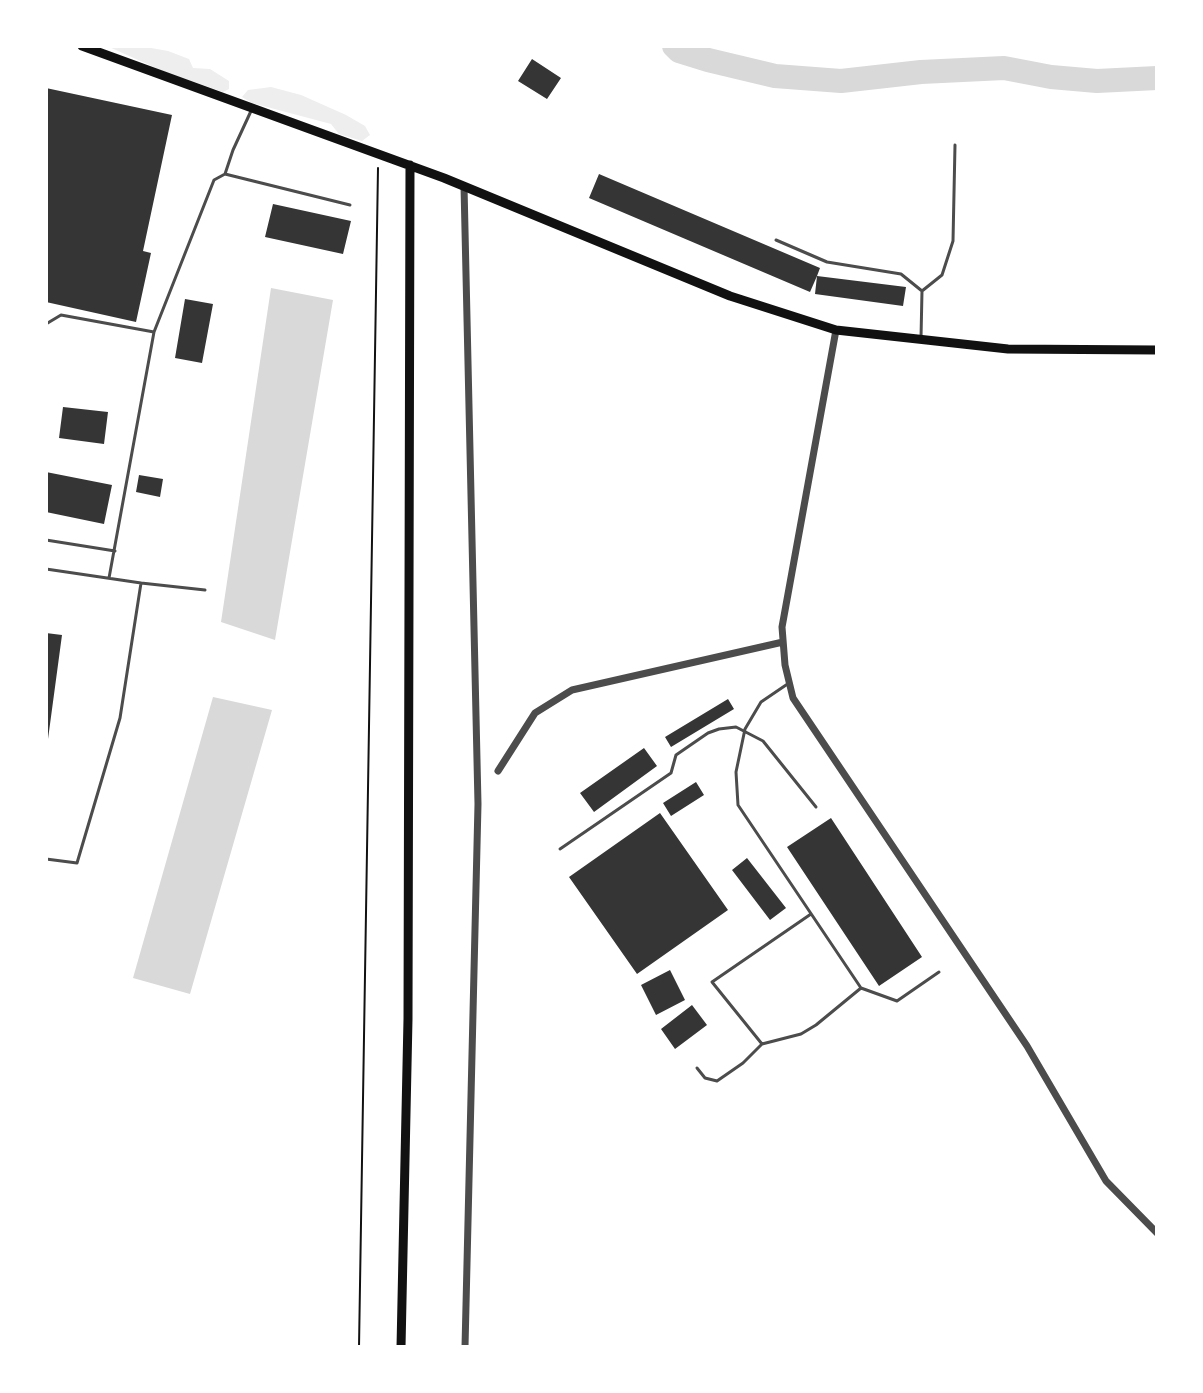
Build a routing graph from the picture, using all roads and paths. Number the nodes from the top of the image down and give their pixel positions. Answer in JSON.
{"nodes":[{"id":1,"x":82,"y":46,"type":"edge"},
{"id":2,"x":253,"y":107,"type":"junction"},
{"id":3,"x":955,"y":145,"type":"dead end"},
{"id":4,"x":378,"y":153,"type":"junction"},
{"id":5,"x":410,"y":165,"type":"junction"},
{"id":6,"x":225,"y":174,"type":"junction"},
{"id":7,"x":464,"y":186,"type":"junction"},
{"id":8,"x":350,"y":205,"type":"dead end"},
{"id":9,"x":776,"y":240,"type":"dead end"},
{"id":10,"x":922,"y":291,"type":"junction"},
{"id":11,"x":46,"y":324,"type":"edge"},
{"id":12,"x":836,"y":330,"type":"junction"},
{"id":13,"x":154,"y":332,"type":"junction"},
{"id":14,"x":920,"y":341,"type":"junction"},
{"id":15,"x":1157,"y":350,"type":"edge"},
{"id":16,"x":46,"y":540,"type":"edge"},
{"id":17,"x":115,"y":551,"type":"junction"},
{"id":18,"x":46,"y":569,"type":"edge"},
{"id":19,"x":109,"y":578,"type":"junction"},
{"id":20,"x":141,"y":583,"type":"junction"},
{"id":21,"x":205,"y":590,"type":"dead end"},
{"id":22,"x":783,"y":642,"type":"junction"},
{"id":23,"x":789,"y":683,"type":"junction"},
{"id":24,"x":745,"y":729,"type":"junction"},
{"id":25,"x":498,"y":771,"type":"dead end"},
{"id":26,"x":816,"y":807,"type":"dead end"},
{"id":27,"x":560,"y":849,"type":"dead end"},
{"id":28,"x":46,"y":859,"type":"edge"},
{"id":29,"x":811,"y":914,"type":"junction"},
{"id":30,"x":939,"y":972,"type":"dead end"},
{"id":31,"x":861,"y":988,"type":"junction"},
{"id":32,"x":762,"y":1044,"type":"junction"},
{"id":33,"x":697,"y":1068,"type":"dead end"},
{"id":34,"x":1157,"y":1233,"type":"edge"},
{"id":35,"x":359,"y":1347,"type":"edge"},
{"id":36,"x":401,"y":1347,"type":"edge"},
{"id":37,"x":465,"y":1347,"type":"edge"}],
"edges":[{"from":1,"to":2,"type":"main road"},
{"from":2,"to":4,"type":"main road"},
{"from":2,"to":6,"type":"lane"},
{"from":3,"to":10,"type":"lane"},
{"from":4,"to":5,"type":"main road"},
{"from":4,"to":35,"type":"path"},
{"from":5,"to":7,"type":"main road"},
{"from":5,"to":36,"type":"main road"},
{"from":6,"to":8,"type":"lane"},
{"from":6,"to":13,"type":"lane"},
{"from":7,"to":12,"type":"main road"},
{"from":7,"to":37,"type":"street"},
{"from":9,"to":10,"type":"lane"},
{"from":10,"to":14,"type":"lane"},
{"from":11,"to":13,"type":"lane"},
{"from":12,"to":14,"type":"main road"},
{"from":12,"to":22,"type":"street"},
{"from":13,"to":17,"type":"lane"},
{"from":14,"to":15,"type":"main road"},
{"from":16,"to":17,"type":"lane"},
{"from":17,"to":19,"type":"lane"},
{"from":18,"to":19,"type":"lane"},
{"from":19,"to":20,"type":"lane"},
{"from":20,"to":21,"type":"lane"},
{"from":20,"to":28,"type":"lane"},
{"from":22,"to":23,"type":"street"},
{"from":22,"to":25,"type":"street"},
{"from":23,"to":24,"type":"lane"},
{"from":23,"to":34,"type":"street"},
{"from":24,"to":26,"type":"lane"},
{"from":24,"to":27,"type":"lane"},
{"from":24,"to":29,"type":"lane"},
{"from":29,"to":31,"type":"lane"},
{"from":29,"to":32,"type":"lane"},
{"from":30,"to":31,"type":"lane"},
{"from":31,"to":32,"type":"lane"},
{"from":32,"to":33,"type":"lane"}]}
